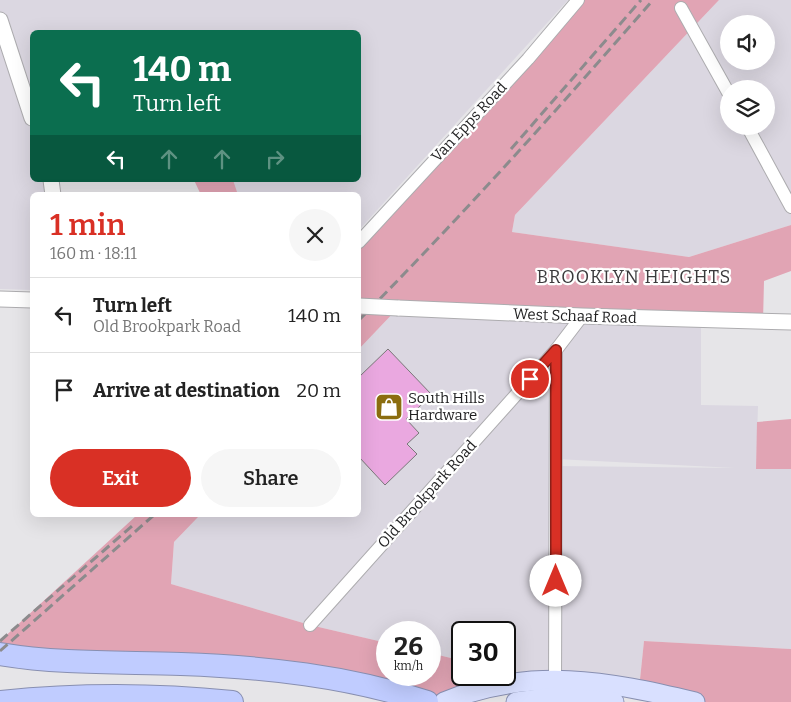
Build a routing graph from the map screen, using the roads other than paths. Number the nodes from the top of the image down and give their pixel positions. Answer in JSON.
{"nodes":[{"id":1,"x":578,"y":0,"type":"edge"},
{"id":2,"x":681,"y":8,"type":"dead end"},
{"id":3,"x":0,"y":20,"type":"edge"},
{"id":4,"x":721,"y":80,"type":"edge"},
{"id":5,"x":30,"y":112,"type":"edge"},
{"id":6,"x":751,"y":135,"type":"edge"},
{"id":7,"x":791,"y":207,"type":"edge"},
{"id":8,"x":361,"y":240,"type":"edge"},
{"id":9,"x":0,"y":299,"type":"edge"},
{"id":10,"x":30,"y":300,"type":"edge"},
{"id":11,"x":361,"y":306,"type":"edge"},
{"id":12,"x":582,"y":316,"type":"junction"},
{"id":13,"x":791,"y":322,"type":"edge"},
{"id":14,"x":556,"y":350,"type":"junction"},
{"id":15,"x":310,"y":625,"type":"dead end"},
{"id":16,"x":0,"y":654,"type":"edge"},
{"id":17,"x":555,"y":693,"type":"edge"},
{"id":18,"x":0,"y":702,"type":"edge"},
{"id":19,"x":232,"y":702,"type":"edge"},
{"id":20,"x":427,"y":702,"type":"edge"},
{"id":21,"x":444,"y":702,"type":"edge"},
{"id":22,"x":516,"y":702,"type":"edge"},
{"id":23,"x":614,"y":702,"type":"edge"},
{"id":24,"x":695,"y":702,"type":"edge"}],
"edges":[{"from":1,"to":8,"type":"street","name":"Van Epps Road"},
{"from":2,"to":4,"type":"street"},
{"from":3,"to":5,"type":"street"},
{"from":6,"to":7,"type":"street"},
{"from":9,"to":10,"type":"street"},
{"from":11,"to":12,"type":"street","name":"West Schaaf Road","bridge":true},
{"from":12,"to":13,"type":"street","name":"West Schaaf Road"},
{"from":12,"to":14,"type":"street","name":"Old Brookpark Road"},
{"from":14,"to":15,"type":"street","name":"Old Brookpark Road"},
{"from":14,"to":17,"type":"street"},
{"from":16,"to":20,"type":"highway"},
{"from":17,"to":21,"type":"main road"},
{"from":17,"to":22,"type":"main road"},
{"from":17,"to":23,"type":"main road"},
{"from":17,"to":24,"type":"main road"},
{"from":18,"to":19,"type":"highway"}]}
